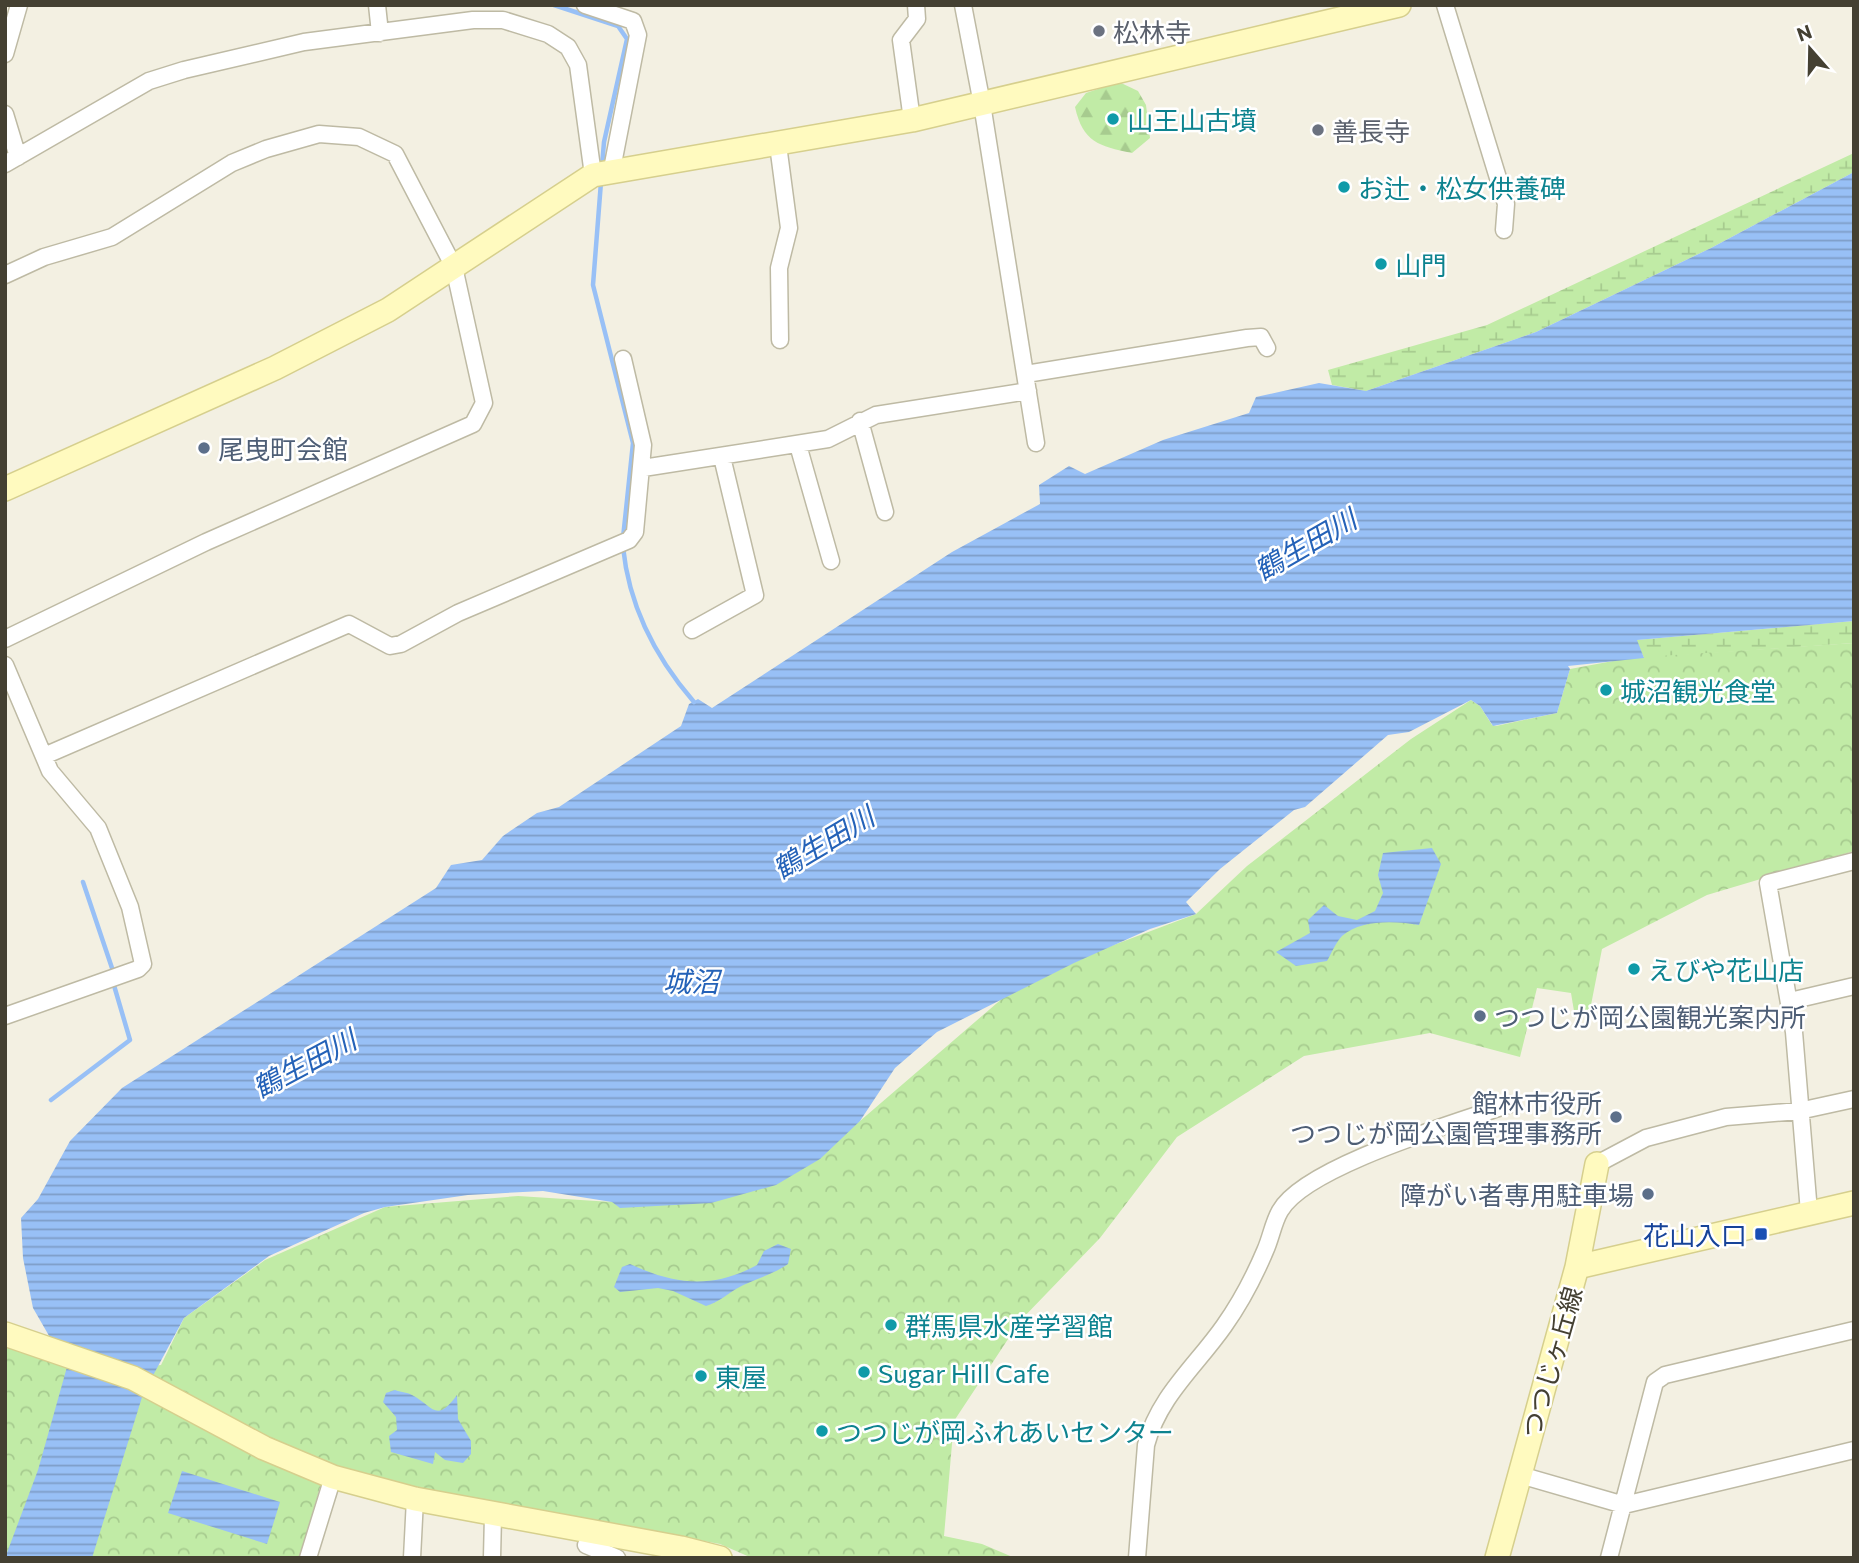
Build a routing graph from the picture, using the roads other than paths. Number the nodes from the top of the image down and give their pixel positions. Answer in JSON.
{"nodes":[{"id":1,"x":19,"y":5,"type":"edge"},
{"id":2,"x":377,"y":5,"type":"edge"},
{"id":3,"x":585,"y":5,"type":"edge"},
{"id":4,"x":916,"y":5,"type":"edge"},
{"id":5,"x":962,"y":5,"type":"edge"},
{"id":6,"x":1445,"y":5,"type":"edge"},
{"id":7,"x":1391,"y":6,"type":"edge"},
{"id":8,"x":634,"y":13,"type":"edge"},
{"id":9,"x":380,"y":33,"type":"junction"},
{"id":10,"x":5,"y":54,"type":"edge"},
{"id":11,"x":982,"y":104,"type":"junction"},
{"id":12,"x":5,"y":114,"type":"edge"},
{"id":13,"x":912,"y":120,"type":"junction"},
{"id":14,"x":778,"y":145,"type":"junction"},
{"id":15,"x":11,"y":160,"type":"edge"},
{"id":16,"x":603,"y":172,"type":"junction"},
{"id":17,"x":1504,"y":230,"type":"dead end"},
{"id":18,"x":454,"y":267,"type":"junction"},
{"id":19,"x":5,"y":275,"type":"edge"},
{"id":20,"x":780,"y":340,"type":"dead end"},
{"id":21,"x":1267,"y":348,"type":"dead end"},
{"id":22,"x":622,"y":359,"type":"dead end"},
{"id":23,"x":1027,"y":382,"type":"junction"},
{"id":24,"x":860,"y":421,"type":"junction"},
{"id":25,"x":1035,"y":443,"type":"dead end"},
{"id":26,"x":798,"y":444,"type":"junction"},
{"id":27,"x":722,"y":457,"type":"junction"},
{"id":28,"x":643,"y":468,"type":"junction"},
{"id":29,"x":5,"y":489,"type":"edge"},
{"id":30,"x":885,"y":512,"type":"dead end"},
{"id":31,"x":831,"y":561,"type":"dead end"},
{"id":32,"x":692,"y":630,"type":"dead end"},
{"id":33,"x":5,"y":639,"type":"edge"},
{"id":34,"x":5,"y":665,"type":"edge"},
{"id":35,"x":44,"y":756,"type":"junction"},
{"id":36,"x":1854,"y":860,"type":"edge"},
{"id":37,"x":1854,"y":986,"type":"edge"},
{"id":38,"x":1790,"y":1001,"type":"junction"},
{"id":39,"x":5,"y":1016,"type":"edge"},
{"id":40,"x":1854,"y":1099,"type":"edge"},
{"id":41,"x":1510,"y":1104,"type":"dead end"},
{"id":42,"x":1799,"y":1111,"type":"junction"},
{"id":43,"x":1597,"y":1164,"type":"joint"},
{"id":44,"x":1854,"y":1203,"type":"edge"},
{"id":45,"x":1809,"y":1212,"type":"junction"},
{"id":46,"x":1577,"y":1267,"type":"junction"},
{"id":47,"x":1854,"y":1330,"type":"edge"},
{"id":48,"x":5,"y":1334,"type":"edge"},
{"id":49,"x":1854,"y":1450,"type":"edge"},
{"id":50,"x":1520,"y":1475,"type":"junction"},
{"id":51,"x":333,"y":1477,"type":"junction"},
{"id":52,"x":415,"y":1499,"type":"junction"},
{"id":53,"x":1624,"y":1505,"type":"junction"},
{"id":54,"x":493,"y":1515,"type":"junction"},
{"id":55,"x":586,"y":1545,"type":"edge"},
{"id":56,"x":308,"y":1558,"type":"edge"},
{"id":57,"x":412,"y":1558,"type":"edge"},
{"id":58,"x":492,"y":1558,"type":"edge"},
{"id":59,"x":617,"y":1558,"type":"edge"},
{"id":60,"x":720,"y":1558,"type":"edge"},
{"id":61,"x":1137,"y":1558,"type":"edge"},
{"id":62,"x":1497,"y":1558,"type":"edge"},
{"id":63,"x":1609,"y":1558,"type":"edge"}],
"edges":[{"from":1,"to":10,"type":"street"},
{"from":2,"to":9,"type":"street"},
{"from":3,"to":8,"type":"street"},
{"from":4,"to":13,"type":"street"},
{"from":5,"to":11,"type":"street"},
{"from":6,"to":17,"type":"street"},
{"from":7,"to":11,"type":"street"},
{"from":8,"to":16,"type":"street"},
{"from":9,"to":15,"type":"street"},
{"from":9,"to":16,"type":"street"},
{"from":11,"to":13,"type":"street"},
{"from":11,"to":23,"type":"street"},
{"from":12,"to":15,"type":"street"},
{"from":13,"to":14,"type":"street"},
{"from":14,"to":16,"type":"street"},
{"from":14,"to":20,"type":"street"},
{"from":16,"to":18,"type":"street"},
{"from":18,"to":19,"type":"street"},
{"from":18,"to":29,"type":"street"},
{"from":18,"to":33,"type":"street"},
{"from":21,"to":23,"type":"street"},
{"from":22,"to":28,"type":"street"},
{"from":23,"to":24,"type":"street"},
{"from":23,"to":25,"type":"street"},
{"from":24,"to":26,"type":"street"},
{"from":24,"to":30,"type":"street"},
{"from":26,"to":27,"type":"street"},
{"from":26,"to":31,"type":"street"},
{"from":27,"to":28,"type":"street"},
{"from":27,"to":32,"type":"street"},
{"from":28,"to":35,"type":"street"},
{"from":34,"to":35,"type":"street"},
{"from":35,"to":39,"type":"street"},
{"from":36,"to":38,"type":"street"},
{"from":37,"to":38,"type":"street"},
{"from":38,"to":42,"type":"street"},
{"from":40,"to":42,"type":"street"},
{"from":41,"to":61,"type":"street"},
{"from":42,"to":43,"type":"street"},
{"from":42,"to":45,"type":"street"},
{"from":43,"to":46,"type":"street","name":"つつじヶ丘線"},
{"from":44,"to":45,"type":"street"},
{"from":45,"to":46,"type":"street"},
{"from":46,"to":50,"type":"street","name":"つつじヶ丘線"},
{"from":47,"to":53,"type":"street"},
{"from":48,"to":51,"type":"street"},
{"from":49,"to":53,"type":"street"},
{"from":50,"to":53,"type":"street"},
{"from":50,"to":62,"type":"street","name":"つつじヶ丘線"},
{"from":51,"to":52,"type":"street"},
{"from":51,"to":56,"type":"street"},
{"from":52,"to":54,"type":"street"},
{"from":52,"to":57,"type":"street"},
{"from":53,"to":63,"type":"street"},
{"from":54,"to":55,"type":"street"},
{"from":54,"to":58,"type":"street"},
{"from":55,"to":59,"type":"street"},
{"from":55,"to":60,"type":"street"}]}
